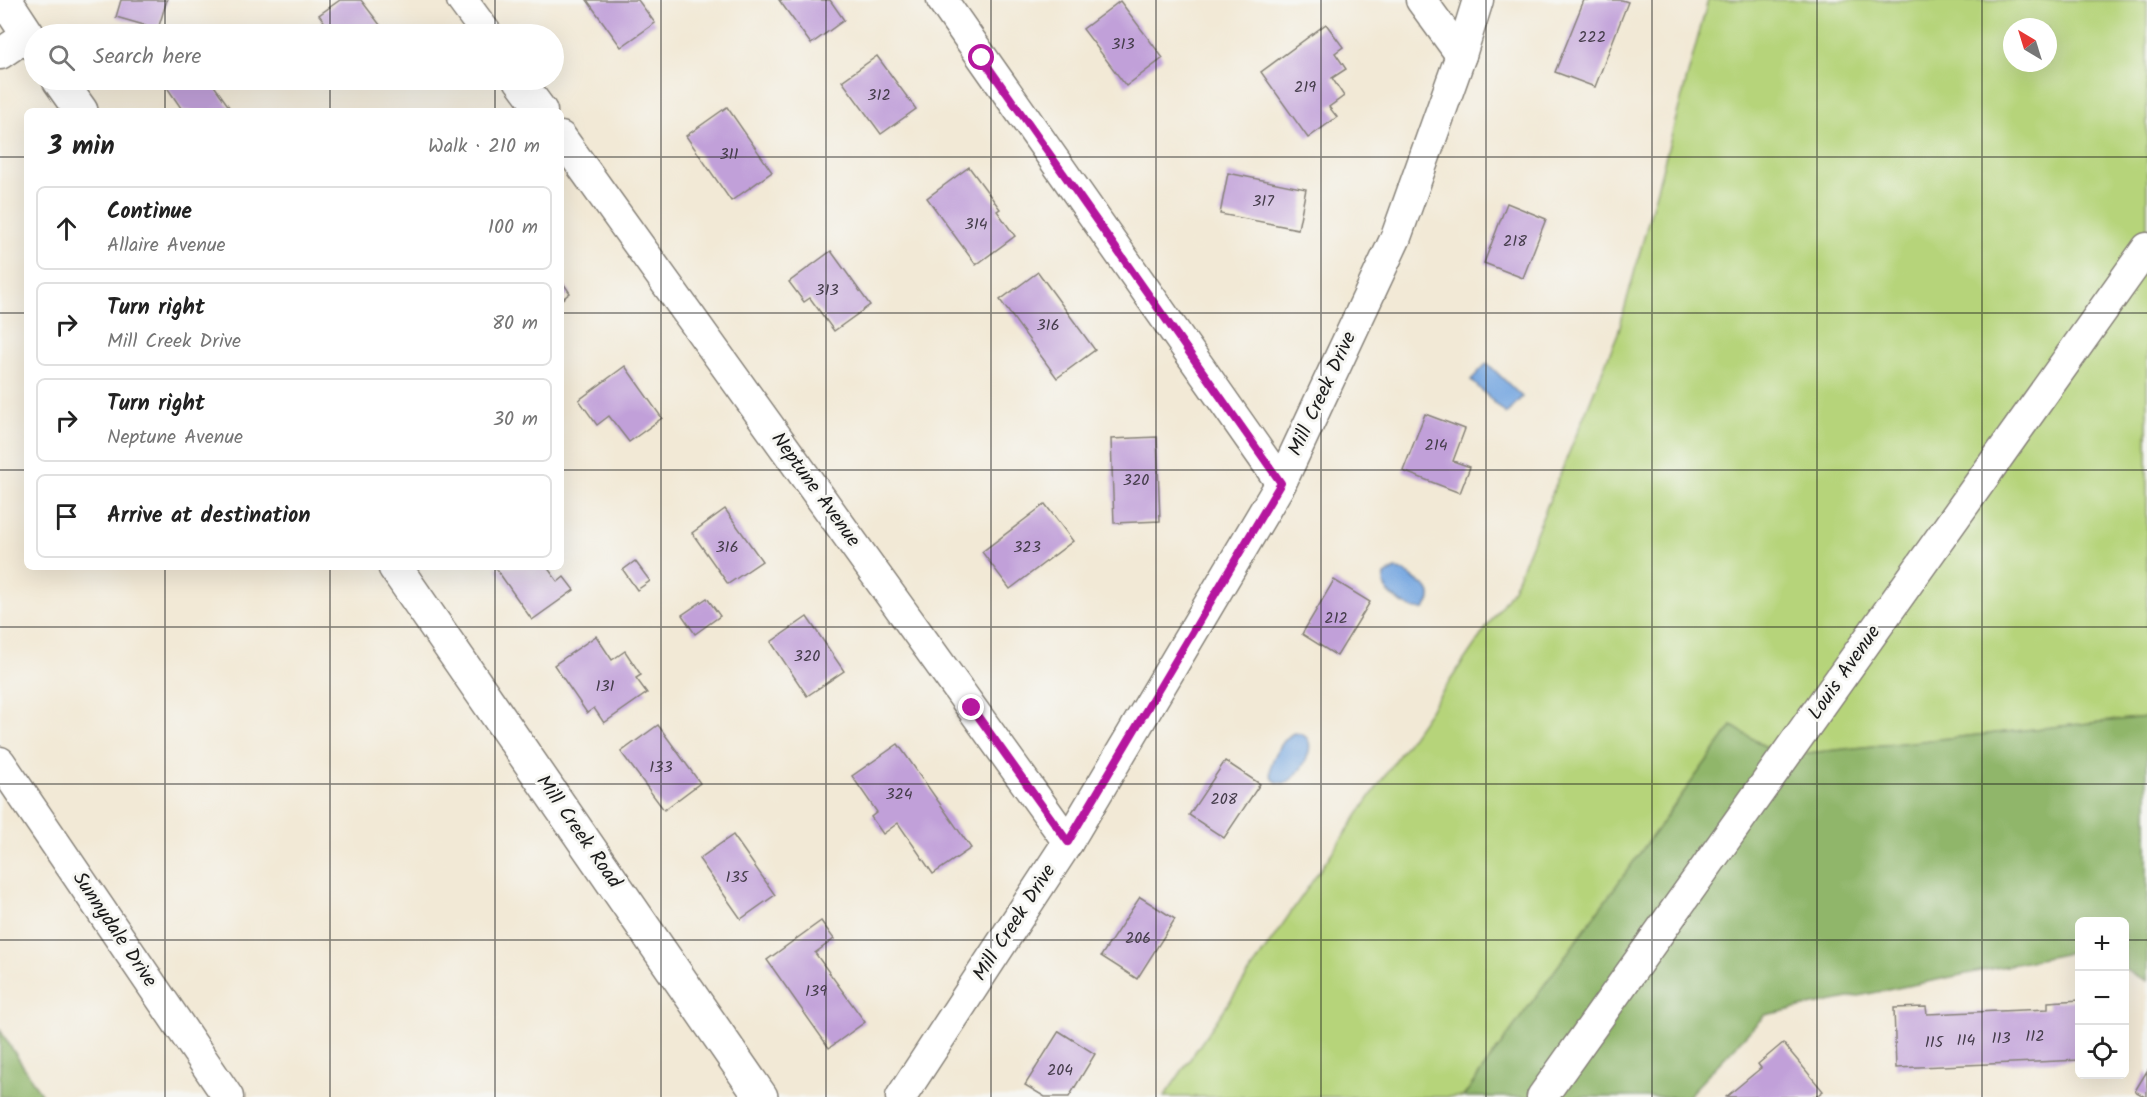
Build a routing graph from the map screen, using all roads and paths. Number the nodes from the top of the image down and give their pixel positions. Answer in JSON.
{"nodes":[{"id":1,"x":5,"y":0,"type":"edge"},
{"id":2,"x":462,"y":0,"type":"edge"},
{"id":3,"x":942,"y":0,"type":"edge"},
{"id":4,"x":1420,"y":0,"type":"edge"},
{"id":5,"x":1478,"y":0,"type":"edge"},
{"id":6,"x":480,"y":24,"type":"edge"},
{"id":7,"x":24,"y":28,"type":"edge"},
{"id":8,"x":24,"y":42,"type":"edge"},
{"id":9,"x":0,"y":54,"type":"edge"},
{"id":10,"x":1461,"y":55,"type":"junction"},
{"id":11,"x":66,"y":90,"type":"edge"},
{"id":12,"x":526,"y":90,"type":"edge"},
{"id":13,"x":79,"y":108,"type":"edge"},
{"id":14,"x":540,"y":108,"type":"edge"},
{"id":15,"x":564,"y":141,"type":"edge"},
{"id":16,"x":2147,"y":248,"type":"edge"},
{"id":17,"x":1281,"y":483,"type":"junction"},
{"id":18,"x":397,"y":570,"type":"edge"},
{"id":19,"x":0,"y":762,"type":"edge"},
{"id":20,"x":1068,"y":842,"type":"junction"},
{"id":21,"x":228,"y":1097,"type":"edge"},
{"id":22,"x":761,"y":1097,"type":"edge"},
{"id":23,"x":901,"y":1097,"type":"edge"},
{"id":24,"x":1542,"y":1097,"type":"edge"}],
"edges":[{"from":1,"to":7,"type":"street"},
{"from":2,"to":6,"type":"street"},
{"from":3,"to":17,"type":"street"},
{"from":4,"to":10,"type":"street"},
{"from":5,"to":10,"type":"street","name":"Mill Creek Drive"},
{"from":8,"to":9,"type":"street"},
{"from":10,"to":17,"type":"street","name":"Mill Creek Drive"},
{"from":11,"to":13,"type":"street"},
{"from":12,"to":14,"type":"street"},
{"from":15,"to":20,"type":"street","name":"Neptune Avenue"},
{"from":16,"to":24,"type":"street","name":"Louis Avenue"},
{"from":17,"to":20,"type":"street","name":"Mill Creek Drive"},
{"from":18,"to":22,"type":"street","name":"Mill Creek Road"},
{"from":19,"to":21,"type":"street","name":"Sunnydale Drive"},
{"from":20,"to":23,"type":"street","name":"Mill Creek Drive"}]}
